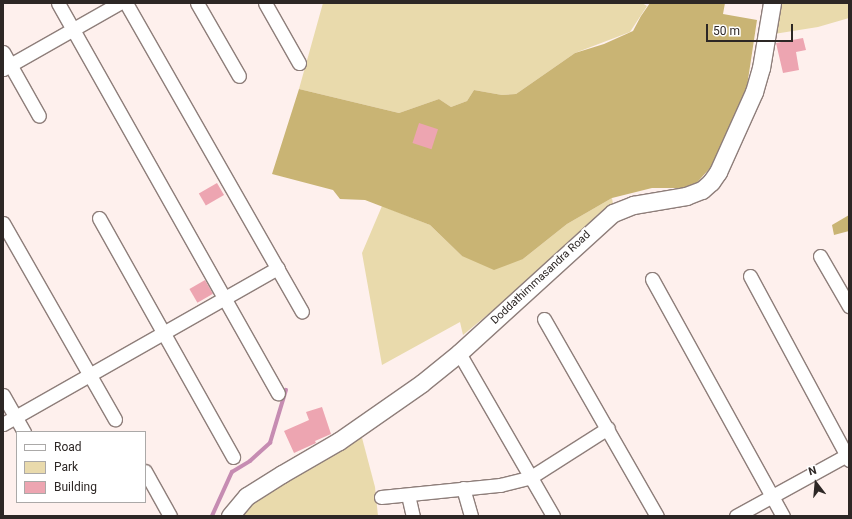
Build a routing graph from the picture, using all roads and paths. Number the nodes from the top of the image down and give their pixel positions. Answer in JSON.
{"nodes":[{"id":1,"x":58,"y":3,"type":"edge"},
{"id":2,"x":119,"y":3,"type":"edge"},
{"id":3,"x":126,"y":3,"type":"edge"},
{"id":4,"x":197,"y":3,"type":"edge"},
{"id":5,"x":265,"y":3,"type":"edge"},
{"id":6,"x":772,"y":3,"type":"edge"},
{"id":7,"x":73,"y":29,"type":"junction"},
{"id":8,"x":3,"y":52,"type":"edge"},
{"id":9,"x":299,"y":63,"type":"dead end"},
{"id":10,"x":7,"y":67,"type":"edge"},
{"id":11,"x":239,"y":76,"type":"dead end"},
{"id":12,"x":39,"y":116,"type":"dead end"},
{"id":13,"x":100,"y":218,"type":"dead end"},
{"id":14,"x":3,"y":223,"type":"edge"},
{"id":15,"x":820,"y":256,"type":"dead end"},
{"id":16,"x":278,"y":268,"type":"junction"},
{"id":17,"x":750,"y":276,"type":"dead end"},
{"id":18,"x":652,"y":279,"type":"dead end"},
{"id":19,"x":225,"y":298,"type":"junction"},
{"id":20,"x":849,"y":306,"type":"edge"},
{"id":21,"x":302,"y":311,"type":"dead end"},
{"id":22,"x":544,"y":319,"type":"dead end"},
{"id":23,"x":164,"y":333,"type":"junction"},
{"id":24,"x":460,"y":353,"type":"junction"},
{"id":25,"x":89,"y":375,"type":"junction"},
{"id":26,"x":278,"y":393,"type":"dead end"},
{"id":27,"x":3,"y":395,"type":"edge"},
{"id":28,"x":15,"y":417,"type":"junction"},
{"id":29,"x":115,"y":419,"type":"dead end"},
{"id":30,"x":3,"y":424,"type":"edge"},
{"id":31,"x":608,"y":428,"type":"junction"},
{"id":32,"x":23,"y":431,"type":"edge"},
{"id":33,"x":848,"y":456,"type":"edge"},
{"id":34,"x":233,"y":457,"type":"dead end"},
{"id":35,"x":146,"y":473,"type":"edge"},
{"id":36,"x":531,"y":477,"type":"junction"},
{"id":37,"x":463,"y":488,"type":"junction"},
{"id":38,"x":408,"y":495,"type":"junction"},
{"id":39,"x":772,"y":496,"type":"junction"},
{"id":40,"x":381,"y":497,"type":"dead end"},
{"id":41,"x":170,"y":516,"type":"edge"},
{"id":42,"x":230,"y":516,"type":"edge"},
{"id":43,"x":413,"y":516,"type":"edge"},
{"id":44,"x":471,"y":516,"type":"edge"},
{"id":45,"x":553,"y":516,"type":"edge"},
{"id":46,"x":657,"y":516,"type":"edge"},
{"id":47,"x":736,"y":516,"type":"edge"},
{"id":48,"x":783,"y":516,"type":"edge"}],
"edges":[{"from":1,"to":7,"type":"street"},
{"from":2,"to":7,"type":"street"},
{"from":3,"to":16,"type":"street"},
{"from":4,"to":11,"type":"street"},
{"from":5,"to":9,"type":"street"},
{"from":6,"to":24,"type":"street","name":"Doddathimmasandra Road"},
{"from":7,"to":10,"type":"street"},
{"from":7,"to":19,"type":"street"},
{"from":8,"to":10,"type":"street"},
{"from":10,"to":12,"type":"street"},
{"from":13,"to":23,"type":"street"},
{"from":14,"to":25,"type":"street"},
{"from":15,"to":20,"type":"street"},
{"from":16,"to":19,"type":"street"},
{"from":16,"to":21,"type":"street"},
{"from":17,"to":33,"type":"street"},
{"from":18,"to":39,"type":"street"},
{"from":19,"to":23,"type":"street"},
{"from":19,"to":26,"type":"street"},
{"from":22,"to":31,"type":"street"},
{"from":23,"to":25,"type":"street"},
{"from":23,"to":34,"type":"street"},
{"from":24,"to":36,"type":"street"},
{"from":24,"to":42,"type":"street","name":"Doddathimmasandra Road"},
{"from":25,"to":28,"type":"street"},
{"from":25,"to":29,"type":"street"},
{"from":27,"to":28,"type":"street"},
{"from":28,"to":30,"type":"street"},
{"from":28,"to":32,"type":"street"},
{"from":31,"to":36,"type":"street"},
{"from":31,"to":46,"type":"street"},
{"from":33,"to":39,"type":"street"},
{"from":35,"to":41,"type":"street"},
{"from":36,"to":37,"type":"street"},
{"from":36,"to":45,"type":"street"},
{"from":37,"to":38,"type":"street"},
{"from":37,"to":44,"type":"street"},
{"from":38,"to":40,"type":"street"},
{"from":38,"to":43,"type":"street"},
{"from":39,"to":47,"type":"street"},
{"from":39,"to":48,"type":"street"}]}
